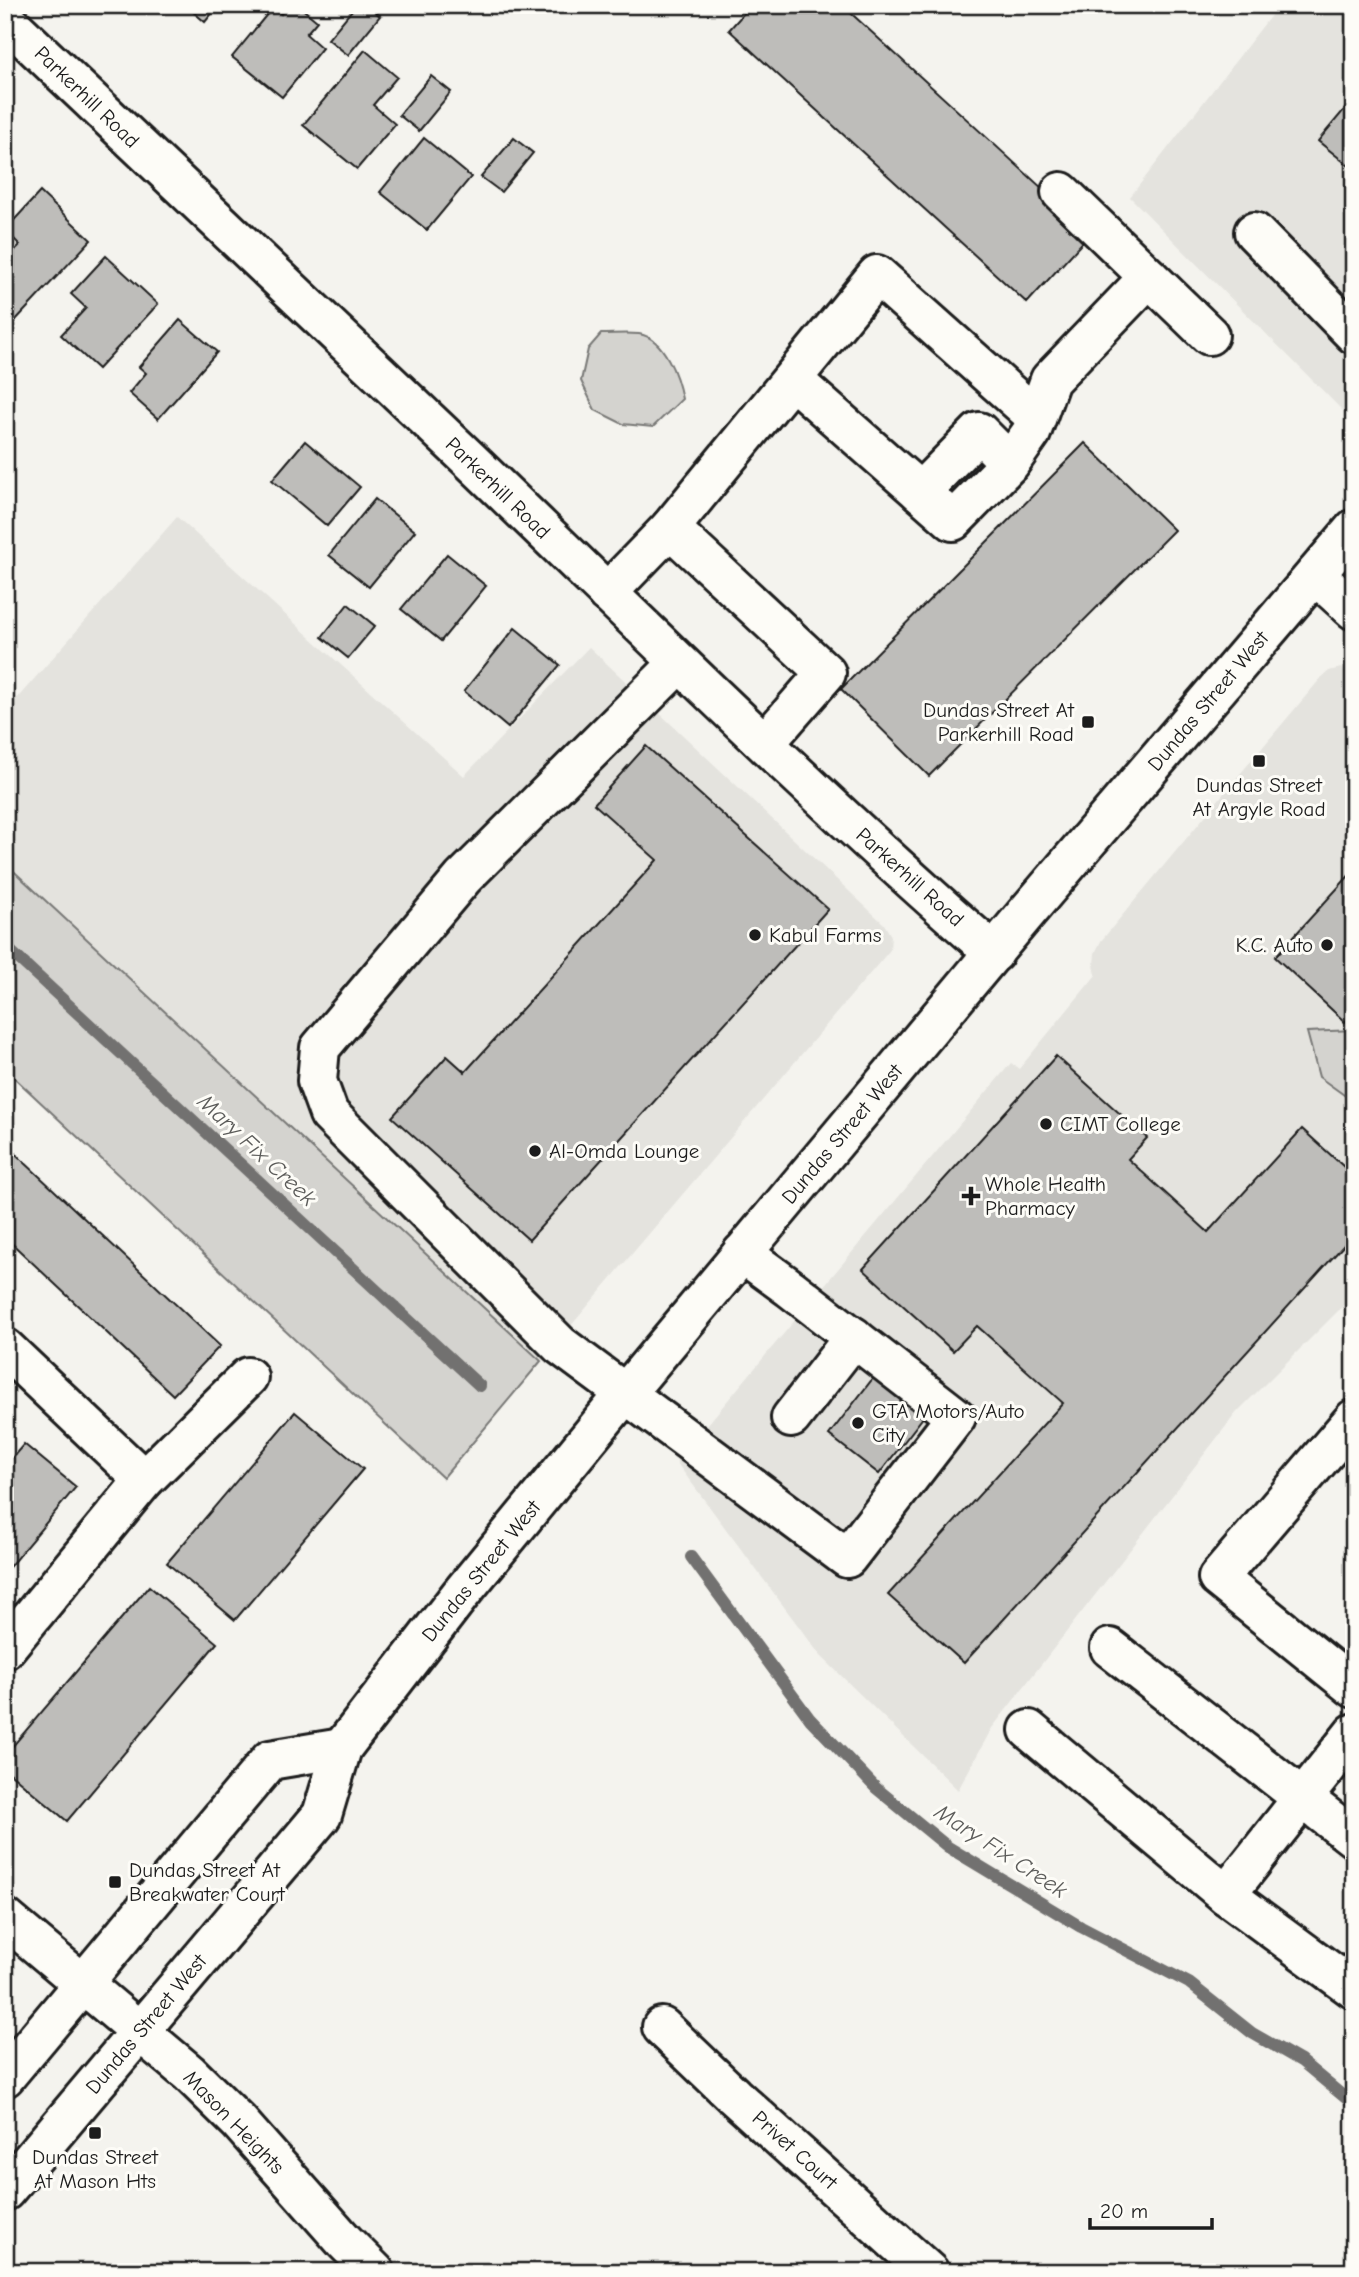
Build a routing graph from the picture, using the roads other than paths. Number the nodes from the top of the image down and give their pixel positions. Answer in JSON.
{"nodes":[{"id":1,"x":5,"y":19,"type":"edge"},
{"id":2,"x":1061,"y":192,"type":"dead end"},
{"id":3,"x":1254,"y":232,"type":"dead end"},
{"id":4,"x":1149,"y":277,"type":"junction"},
{"id":5,"x":1354,"y":334,"type":"edge"},
{"id":6,"x":1209,"y":335,"type":"dead end"},
{"id":7,"x":793,"y":380,"type":"junction"},
{"id":8,"x":1037,"y":417,"type":"junction"},
{"id":9,"x":670,"y":528,"type":"junction"},
{"id":10,"x":1354,"y":529,"type":"edge"},
{"id":11,"x":1315,"y":575,"type":"junction"},
{"id":12,"x":607,"y":593,"type":"junction"},
{"id":13,"x":1354,"y":610,"type":"edge"},
{"id":14,"x":679,"y":663,"type":"junction"},
{"id":15,"x":765,"y":743,"type":"junction"},
{"id":16,"x":994,"y":953,"type":"junction"},
{"id":17,"x":743,"y":1253,"type":"junction"},
{"id":18,"x":854,"y":1337,"type":"junction"},
{"id":19,"x":5,"y":1348,"type":"edge"},
{"id":20,"x":248,"y":1377,"type":"dead end"},
{"id":21,"x":624,"y":1395,"type":"junction"},
{"id":22,"x":791,"y":1418,"type":"dead end"},
{"id":23,"x":1354,"y":1419,"type":"edge"},
{"id":24,"x":144,"y":1480,"type":"junction"},
{"id":25,"x":1110,"y":1648,"type":"dead end"},
{"id":26,"x":5,"y":1649,"type":"edge"},
{"id":27,"x":1354,"y":1688,"type":"edge"},
{"id":28,"x":1029,"y":1730,"type":"dead end"},
{"id":29,"x":1354,"y":1734,"type":"edge"},
{"id":30,"x":342,"y":1748,"type":"junction"},
{"id":31,"x":1303,"y":1797,"type":"junction"},
{"id":32,"x":1354,"y":1838,"type":"edge"},
{"id":33,"x":1226,"y":1895,"type":"junction"},
{"id":34,"x":5,"y":1918,"type":"edge"},
{"id":35,"x":83,"y":1983,"type":"junction"},
{"id":36,"x":1354,"y":1989,"type":"edge"},
{"id":37,"x":662,"y":2027,"type":"dead end"},
{"id":38,"x":140,"y":2031,"type":"junction"},
{"id":39,"x":5,"y":2077,"type":"edge"},
{"id":40,"x":5,"y":2190,"type":"edge"},
{"id":41,"x":375,"y":2272,"type":"edge"},
{"id":42,"x":929,"y":2272,"type":"edge"}],
"edges":[{"from":1,"to":12,"type":"main road","name":"Parkerhill Road"},
{"from":2,"to":4,"type":"main road"},
{"from":3,"to":5,"type":"main road"},
{"from":4,"to":6,"type":"main road"},
{"from":4,"to":8,"type":"main road"},
{"from":7,"to":8,"type":"main road"},
{"from":7,"to":8,"type":"main road"},
{"from":7,"to":9,"type":"main road"},
{"from":9,"to":12,"type":"main road"},
{"from":9,"to":15,"type":"main road"},
{"from":10,"to":11,"type":"main road","name":"Dundas Street West"},
{"from":11,"to":13,"type":"main road"},
{"from":11,"to":16,"type":"main road","name":"Dundas Street West"},
{"from":12,"to":14,"type":"main road","name":"Parkerhill Road"},
{"from":14,"to":15,"type":"main road","name":"Parkerhill Road"},
{"from":14,"to":21,"type":"main road"},
{"from":15,"to":16,"type":"main road","name":"Parkerhill Road"},
{"from":16,"to":17,"type":"main road","name":"Dundas Street West"},
{"from":17,"to":18,"type":"main road"},
{"from":17,"to":21,"type":"main road","name":"Dundas Street West"},
{"from":18,"to":21,"type":"main road"},
{"from":18,"to":22,"type":"main road"},
{"from":19,"to":24,"type":"main road"},
{"from":20,"to":24,"type":"main road"},
{"from":21,"to":30,"type":"main road","name":"Dundas Street West"},
{"from":23,"to":27,"type":"main road"},
{"from":24,"to":26,"type":"main road"},
{"from":25,"to":31,"type":"main road"},
{"from":28,"to":33,"type":"main road"},
{"from":29,"to":31,"type":"main road"},
{"from":30,"to":35,"type":"main road"},
{"from":30,"to":38,"type":"main road","name":"Dundas Street West"},
{"from":31,"to":32,"type":"main road"},
{"from":31,"to":33,"type":"main road"},
{"from":33,"to":36,"type":"main road"},
{"from":34,"to":35,"type":"main road","name":"Mason Heights"},
{"from":35,"to":38,"type":"main road","name":"Mason Heights"},
{"from":35,"to":39,"type":"main road"},
{"from":37,"to":42,"type":"main road","name":"Privet Court"},
{"from":38,"to":40,"type":"main road","name":"Dundas Street West"},
{"from":38,"to":41,"type":"main road","name":"Mason Heights"}]}
